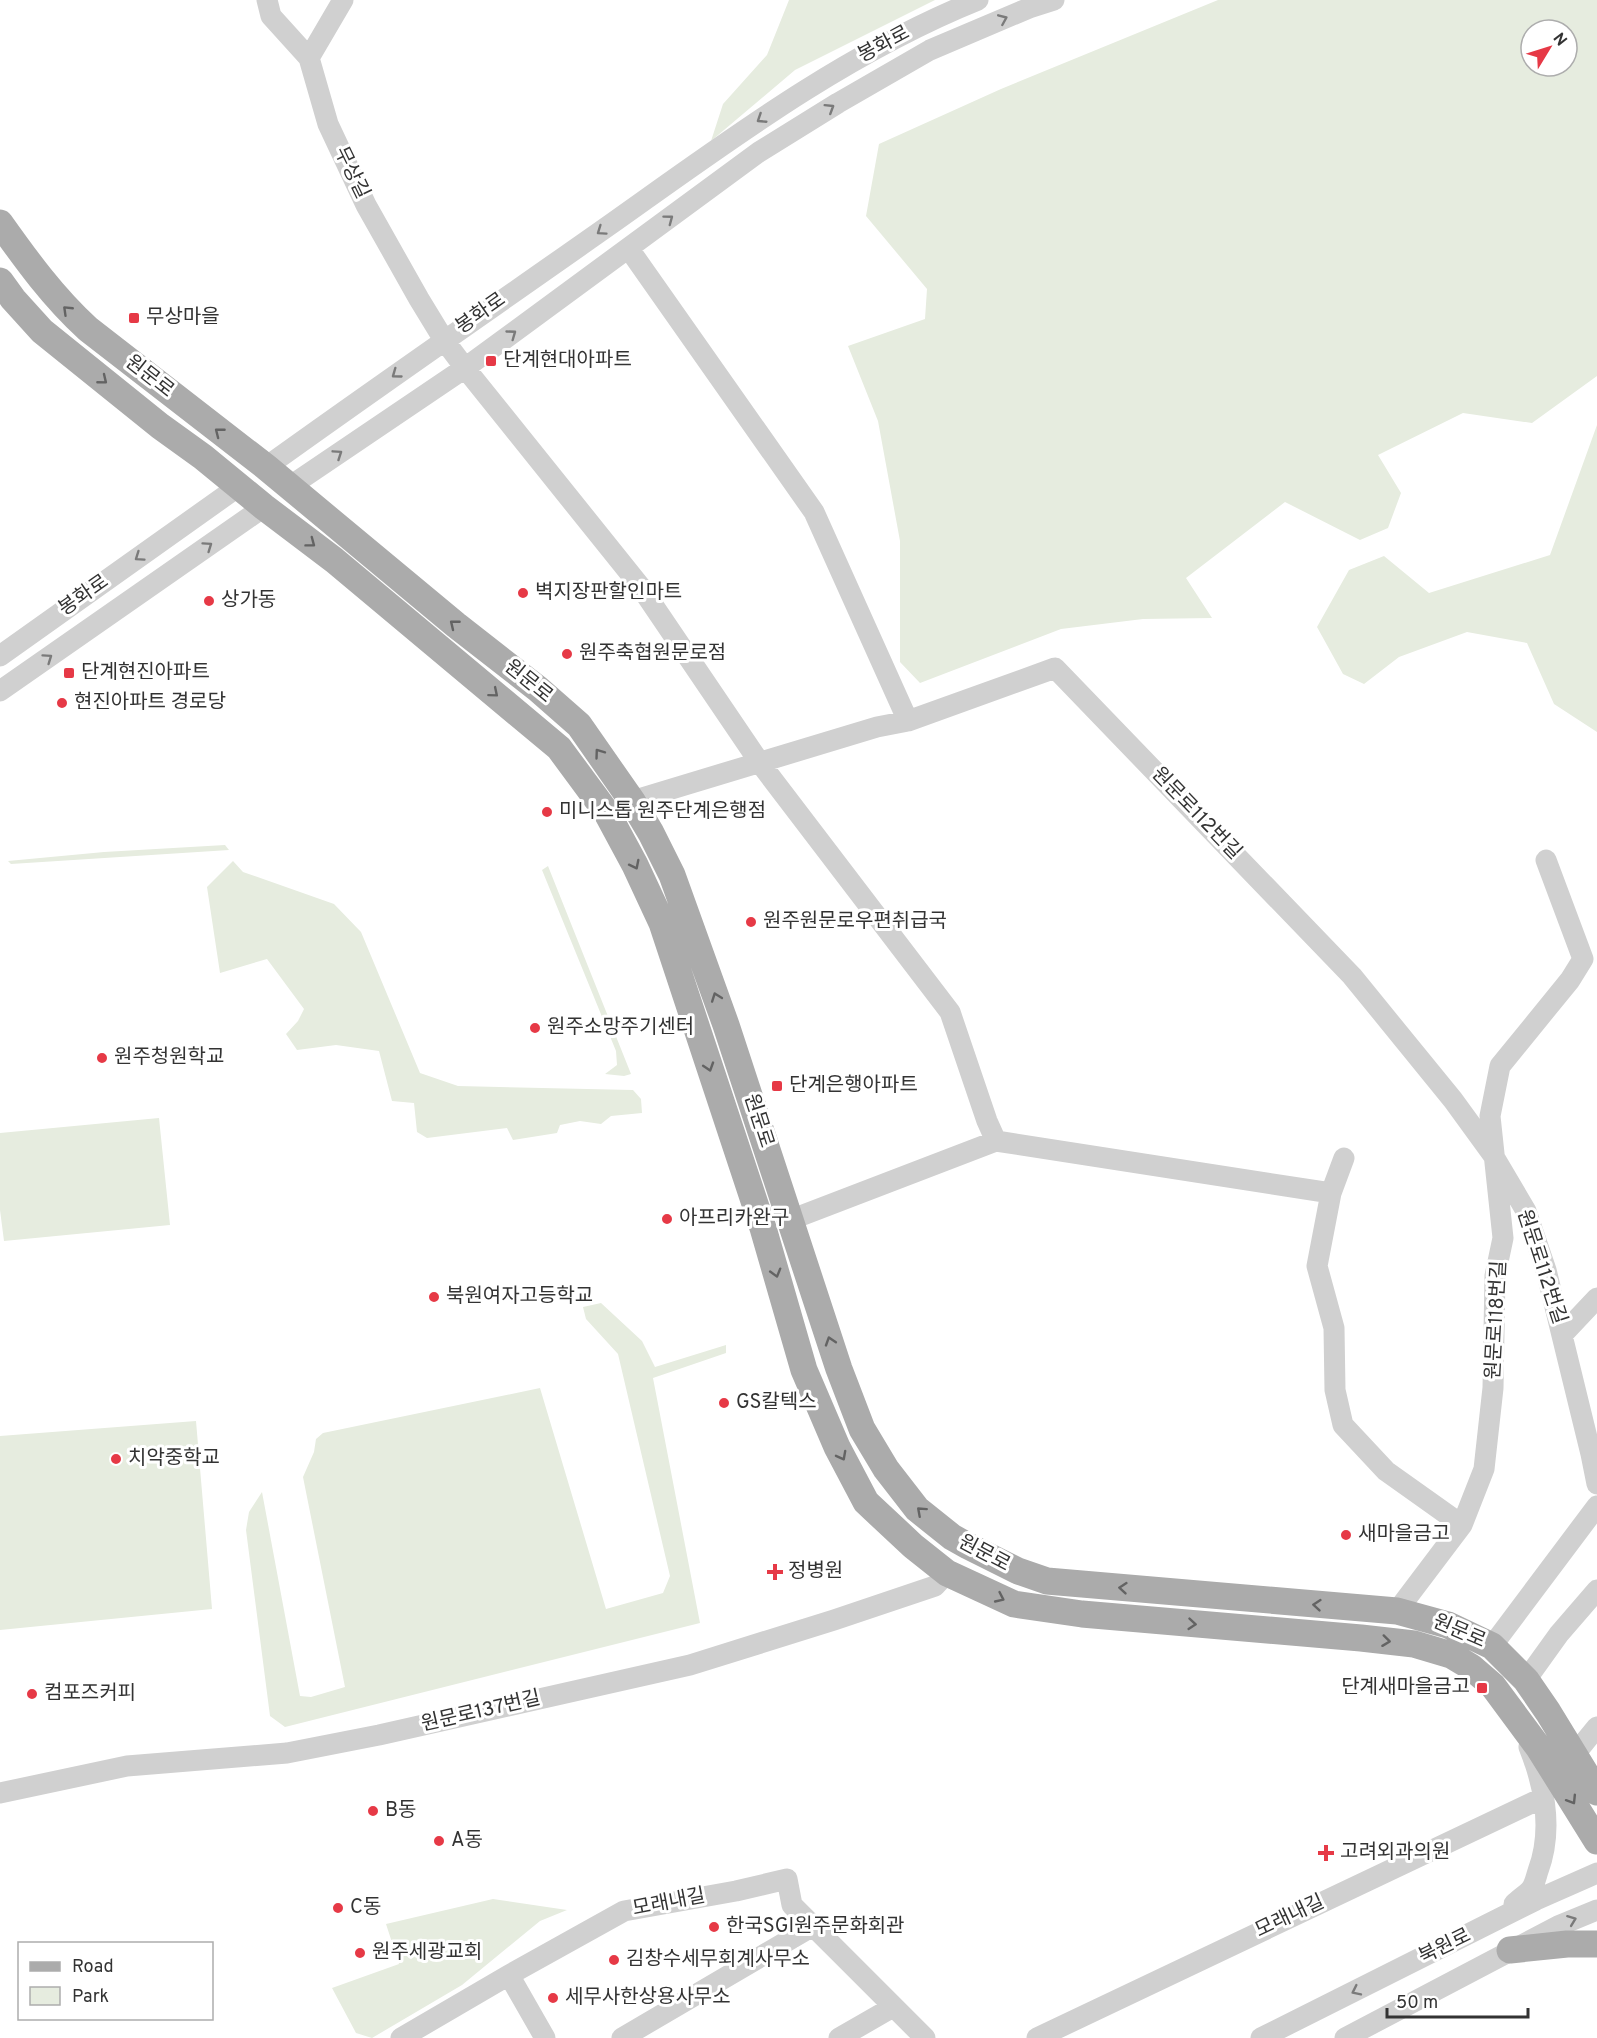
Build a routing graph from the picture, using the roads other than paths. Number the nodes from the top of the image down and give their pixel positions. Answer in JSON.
{"nodes":[{"id":1,"x":267,"y":0,"type":"edge"},
{"id":2,"x":343,"y":0,"type":"edge"},
{"id":3,"x":978,"y":0,"type":"edge"},
{"id":4,"x":1054,"y":0,"type":"edge"},
{"id":5,"x":309,"y":58,"type":"junction"},
{"id":6,"x":0,"y":223,"type":"edge"},
{"id":7,"x":629,"y":249,"type":"junction"},
{"id":8,"x":0,"y":281,"type":"edge"},
{"id":9,"x":444,"y":340,"type":"junction"},
{"id":10,"x":465,"y":368,"type":"junction"},
{"id":11,"x":266,"y":467,"type":"junction"},
{"id":12,"x":238,"y":486,"type":"junction"},
{"id":13,"x":289,"y":487,"type":"junction"},
{"id":14,"x":264,"y":507,"type":"junction"},
{"id":15,"x":0,"y":656,"type":"edge"},
{"id":16,"x":0,"y":691,"type":"edge"},
{"id":17,"x":908,"y":721,"type":"junction"},
{"id":18,"x":759,"y":763,"type":"junction"},
{"id":19,"x":632,"y":801,"type":"junction"},
{"id":20,"x":607,"y":813,"type":"junction"},
{"id":21,"x":1546,"y":860,"type":"dead end"},
{"id":22,"x":996,"y":1141,"type":"junction"},
{"id":23,"x":1493,"y":1155,"type":"junction"},
{"id":24,"x":1344,"y":1158,"type":"dead end"},
{"id":25,"x":1331,"y":1192,"type":"junction"},
{"id":26,"x":790,"y":1220,"type":"junction"},
{"id":27,"x":763,"y":1228,"type":"junction"},
{"id":28,"x":1597,"y":1298,"type":"edge"},
{"id":29,"x":1563,"y":1334,"type":"junction"},
{"id":30,"x":1594,"y":1450,"type":"edge"},
{"id":31,"x":1597,"y":1484,"type":"edge"},
{"id":32,"x":1597,"y":1506,"type":"edge"},
{"id":33,"x":1462,"y":1525,"type":"junction"},
{"id":34,"x":968,"y":1546,"type":"junction"},
{"id":35,"x":947,"y":1573,"type":"junction"},
{"id":36,"x":1597,"y":1590,"type":"edge"},
{"id":37,"x":1397,"y":1611,"type":"junction"},
{"id":38,"x":1492,"y":1646,"type":"junction"},
{"id":39,"x":1526,"y":1680,"type":"junction"},
{"id":40,"x":1548,"y":1712,"type":"junction"},
{"id":41,"x":1518,"y":1719,"type":"junction"},
{"id":42,"x":1597,"y":1727,"type":"edge"},
{"id":43,"x":1579,"y":1749,"type":"junction"},
{"id":44,"x":1597,"y":1771,"type":"edge"},
{"id":45,"x":1597,"y":1792,"type":"edge"},
{"id":46,"x":0,"y":1793,"type":"edge"},
{"id":47,"x":1544,"y":1797,"type":"junction"},
{"id":48,"x":1597,"y":1841,"type":"edge"},
{"id":49,"x":1597,"y":1873,"type":"edge"},
{"id":50,"x":1597,"y":1910,"type":"edge"},
{"id":51,"x":1492,"y":1923,"type":"junction"},
{"id":52,"x":813,"y":1926,"type":"junction"},
{"id":53,"x":1597,"y":1944,"type":"edge"},
{"id":54,"x":1510,"y":1950,"type":"junction"},
{"id":55,"x":509,"y":1975,"type":"junction"},
{"id":56,"x":892,"y":2007,"type":"junction"},
{"id":57,"x":1352,"y":2037,"type":"edge"},
{"id":58,"x":401,"y":2038,"type":"edge"},
{"id":59,"x":545,"y":2038,"type":"edge"},
{"id":60,"x":622,"y":2038,"type":"edge"},
{"id":61,"x":839,"y":2038,"type":"edge"},
{"id":62,"x":925,"y":2038,"type":"edge"},
{"id":63,"x":1037,"y":2038,"type":"edge"},
{"id":64,"x":1261,"y":2038,"type":"edge"}],
"edges":[{"from":1,"to":5,"type":"street"},
{"from":2,"to":5,"type":"street"},
{"from":3,"to":9,"type":"street","name":"봉화로","one_way":true},
{"from":7,"to":4,"type":"street","name":"봉화로","one_way":true},
{"from":5,"to":9,"type":"street","name":"무상길"},
{"from":11,"to":6,"type":"main road","name":"원문로","one_way":true},
{"from":10,"to":7,"type":"street","name":"봉화로","one_way":true},
{"from":7,"to":17,"type":"street"},
{"from":8,"to":12,"type":"main road","name":"원문로","one_way":true},
{"from":9,"to":10,"type":"street","name":"무상길"},
{"from":9,"to":11,"type":"street","name":"봉화로","one_way":true},
{"from":13,"to":10,"type":"street","name":"봉화로","one_way":true},
{"from":10,"to":18,"type":"street","name":"무상길"},
{"from":11,"to":12,"type":"main road","name":"봉화로"},
{"from":11,"to":13,"type":"main road","name":"원문로"},
{"from":12,"to":14,"type":"main road","name":"원문로"},
{"from":12,"to":15,"type":"street","name":"봉화로","one_way":true},
{"from":13,"to":14,"type":"main road"},
{"from":19,"to":13,"type":"main road","name":"원문로","one_way":true},
{"from":16,"to":14,"type":"street","name":"봉화로","one_way":true},
{"from":14,"to":20,"type":"main road","name":"원문로","one_way":true},
{"from":17,"to":18,"type":"street","name":"원문로112번길"},
{"from":17,"to":23,"type":"street","name":"원문로112번길"},
{"from":18,"to":19,"type":"street","name":"원문로112번길"},
{"from":18,"to":22,"type":"street","name":"무상길"},
{"from":19,"to":20,"type":"main road"},
{"from":26,"to":19,"type":"main road","name":"원문로","one_way":true},
{"from":20,"to":27,"type":"main road","name":"원문로","one_way":true},
{"from":21,"to":23,"type":"street","name":"원문로118번길"},
{"from":22,"to":25,"type":"street"},
{"from":22,"to":26,"type":"street"},
{"from":23,"to":29,"type":"street","name":"원문로112번길"},
{"from":23,"to":33,"type":"street","name":"원문로118번길"},
{"from":24,"to":25,"type":"street"},
{"from":25,"to":33,"type":"street"},
{"from":26,"to":27,"type":"main road"},
{"from":34,"to":26,"type":"main road","name":"원문로","one_way":true},
{"from":27,"to":35,"type":"main road","name":"원문로","one_way":true},
{"from":28,"to":29,"type":"street","name":"원문로112번길"},
{"from":29,"to":30,"type":"street","name":"원문로112번길"},
{"from":30,"to":31,"type":"street","name":"원문로112번길"},
{"from":32,"to":38,"type":"street"},
{"from":33,"to":37,"type":"street","name":"원문로118번길"},
{"from":34,"to":35,"type":"main road"},
{"from":37,"to":34,"type":"main road","name":"원문로","one_way":true},
{"from":35,"to":41,"type":"main road","name":"원문로","one_way":true},
{"from":35,"to":46,"type":"street","name":"원문로137번길"},
{"from":36,"to":39,"type":"street"},
{"from":37,"to":38,"type":"main road","name":"원문로"},
{"from":38,"to":39,"type":"main road","name":"원문로"},
{"from":39,"to":40,"type":"main road","name":"원문로"},
{"from":40,"to":43,"type":"main road"},
{"from":40,"to":45,"type":"main road","name":"원문로"},
{"from":41,"to":47,"type":"street"},
{"from":41,"to":48,"type":"main road","name":"원문로","one_way":true},
{"from":42,"to":43,"type":"street"},
{"from":43,"to":44,"type":"main road"},
{"from":47,"to":51,"type":"street"},
{"from":47,"to":63,"type":"street","name":"모래내길"},
{"from":49,"to":51,"type":"street","name":"북원로"},
{"from":54,"to":50,"type":"street","name":"북원로","one_way":true},
{"from":51,"to":64,"type":"street","name":"북원로","one_way":true},
{"from":52,"to":55,"type":"street","name":"모래내길"},
{"from":52,"to":56,"type":"street","name":"모래내길"},
{"from":52,"to":60,"type":"street"},
{"from":53,"to":54,"type":"main road"},
{"from":54,"to":57,"type":"street","name":"북원로"},
{"from":55,"to":58,"type":"street","name":"모래내길"},
{"from":55,"to":59,"type":"street"},
{"from":56,"to":61,"type":"street"},
{"from":56,"to":62,"type":"street","name":"모래내길"}]}
